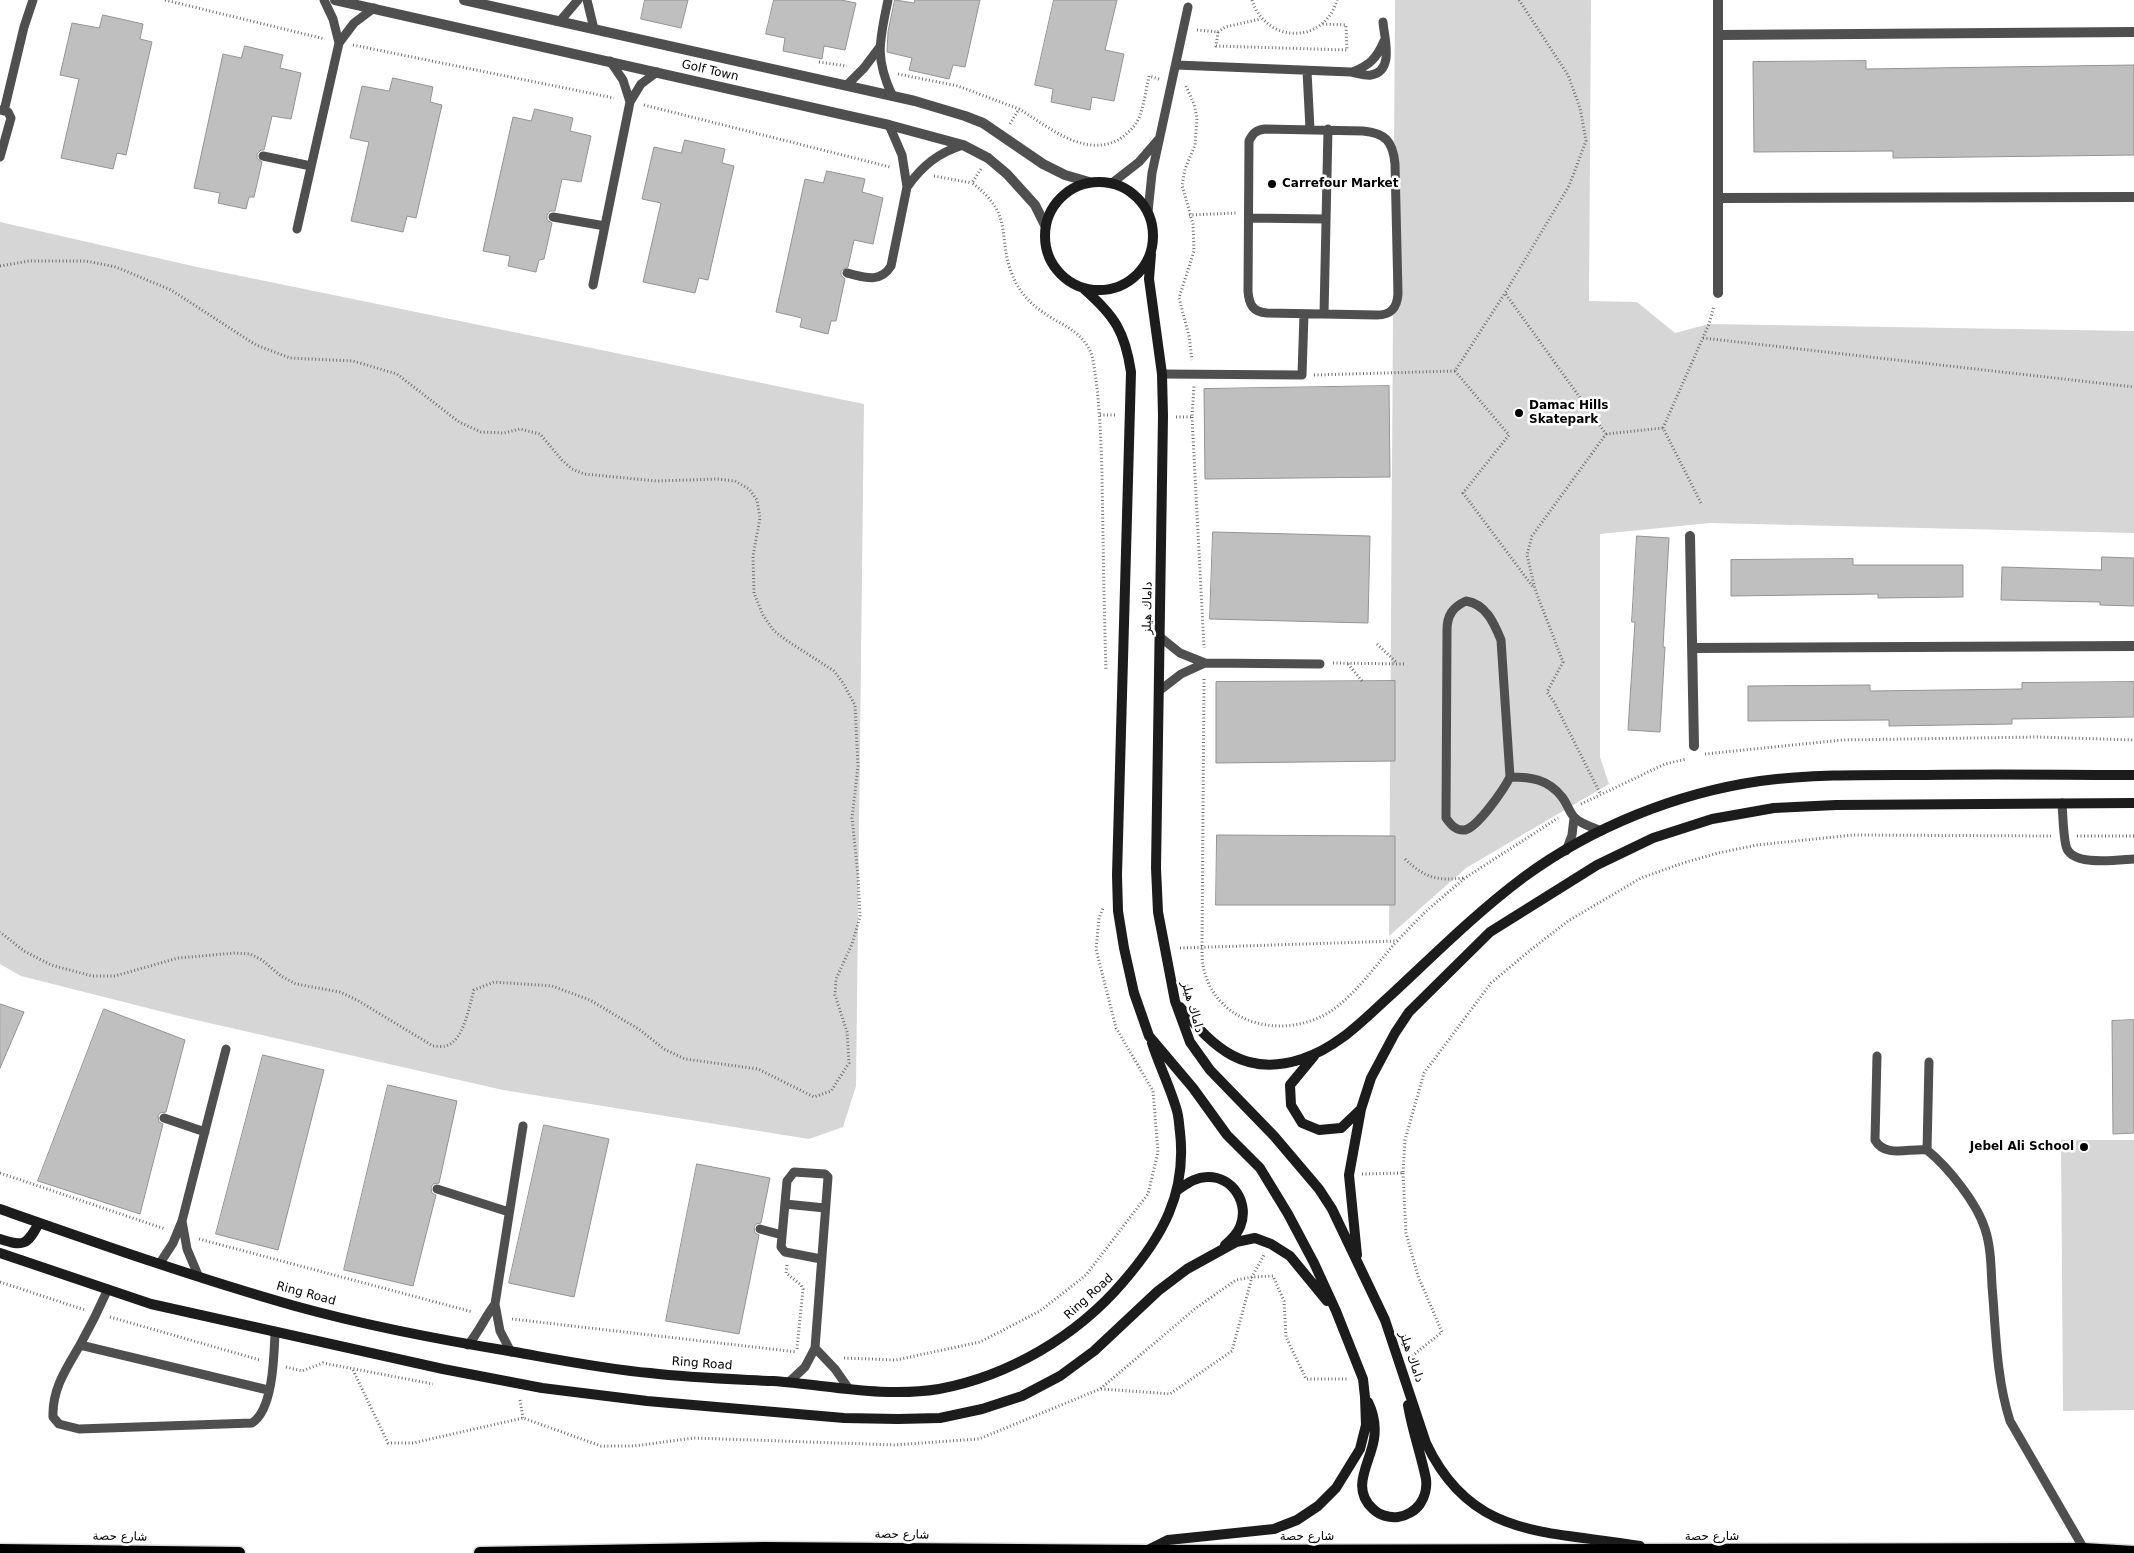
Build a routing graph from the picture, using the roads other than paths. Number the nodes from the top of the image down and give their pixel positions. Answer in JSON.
{"nodes":[{"id":1,"x":33,"y":0,"type":"edge"},
{"id":2,"x":324,"y":0,"type":"edge"},
{"id":3,"x":335,"y":0,"type":"edge"},
{"id":4,"x":464,"y":0,"type":"edge"},
{"id":5,"x":578,"y":0,"type":"edge"},
{"id":6,"x":587,"y":0,"type":"edge"},
{"id":7,"x":888,"y":0,"type":"edge"},
{"id":8,"x":1718,"y":0,"type":"edge"},
{"id":9,"x":1188,"y":7,"type":"dead end"},
{"id":10,"x":374,"y":8,"type":"junction"},
{"id":11,"x":560,"y":21,"type":"junction"},
{"id":12,"x":1383,"y":22,"type":"dead end"},
{"id":13,"x":594,"y":30,"type":"junction"},
{"id":14,"x":2134,"y":32,"type":"edge"},
{"id":15,"x":1718,"y":35,"type":"junction"},
{"id":16,"x":339,"y":43,"type":"junction"},
{"id":17,"x":879,"y":48,"type":"junction"},
{"id":18,"x":610,"y":61,"type":"junction"},
{"id":19,"x":1176,"y":65,"type":"junction"},
{"id":20,"x":1308,"y":71,"type":"junction"},
{"id":21,"x":657,"y":72,"type":"junction"},
{"id":22,"x":847,"y":85,"type":"junction"},
{"id":23,"x":892,"y":95,"type":"junction"},
{"id":24,"x":630,"y":102,"type":"junction"},
{"id":25,"x":2,"y":110,"type":"edge"},
{"id":26,"x":889,"y":125,"type":"junction"},
{"id":27,"x":1310,"y":129,"type":"junction"},
{"id":28,"x":1328,"y":129,"type":"junction"},
{"id":29,"x":1161,"y":135,"type":"junction"},
{"id":30,"x":963,"y":144,"type":"junction"},
{"id":31,"x":263,"y":156,"type":"dead end"},
{"id":32,"x":0,"y":157,"type":"edge"},
{"id":33,"x":311,"y":166,"type":"junction"},
{"id":34,"x":1089,"y":182,"type":"junction"},
{"id":35,"x":1112,"y":183,"type":"junction"},
{"id":36,"x":907,"y":187,"type":"junction"},
{"id":37,"x":2134,"y":197,"type":"edge"},
{"id":38,"x":1718,"y":198,"type":"junction"},
{"id":39,"x":1148,"y":212,"type":"junction"},
{"id":40,"x":1249,"y":215,"type":"junction"},
{"id":41,"x":553,"y":217,"type":"dead end"},
{"id":42,"x":1326,"y":219,"type":"junction"},
{"id":43,"x":1045,"y":225,"type":"junction"},
{"id":44,"x":605,"y":226,"type":"junction"},
{"id":45,"x":297,"y":229,"type":"dead end"},
{"id":46,"x":1151,"y":254,"type":"junction"},
{"id":47,"x":846,"y":274,"type":"dead end"},
{"id":48,"x":594,"y":285,"type":"dead end"},
{"id":49,"x":1084,"y":289,"type":"junction"},
{"id":50,"x":1718,"y":293,"type":"road end"},
{"id":51,"x":1304,"y":314,"type":"junction"},
{"id":52,"x":1324,"y":314,"type":"junction"},
{"id":53,"x":1162,"y":374,"type":"junction"},
{"id":54,"x":1690,"y":536,"type":"dead end"},
{"id":55,"x":1160,"y":637,"type":"junction"},
{"id":56,"x":2134,"y":646,"type":"edge"},
{"id":57,"x":1692,"y":648,"type":"junction"},
{"id":58,"x":1204,"y":663,"type":"junction"},
{"id":59,"x":1320,"y":664,"type":"road end"},
{"id":60,"x":1159,"y":691,"type":"junction"},
{"id":61,"x":1694,"y":746,"type":"dead end"},
{"id":62,"x":2134,"y":775,"type":"edge"},
{"id":63,"x":1510,"y":776,"type":"junction"},
{"id":64,"x":2062,"y":803,"type":"junction"},
{"id":65,"x":2134,"y":803,"type":"edge"},
{"id":66,"x":1572,"y":814,"type":"junction"},
{"id":67,"x":1602,"y":831,"type":"junction"},
{"id":68,"x":1566,"y":851,"type":"junction"},
{"id":69,"x":2134,"y":860,"type":"edge"},
{"id":70,"x":1175,"y":1001,"type":"junction"},
{"id":71,"x":1150,"y":1036,"type":"junction"},
{"id":72,"x":226,"y":1049,"type":"dead end"},
{"id":73,"x":1316,"y":1054,"type":"junction"},
{"id":74,"x":1877,"y":1056,"type":"dead end"},
{"id":75,"x":1929,"y":1062,"type":"dead end"},
{"id":76,"x":1360,"y":1108,"type":"junction"},
{"id":77,"x":164,"y":1118,"type":"dead end"},
{"id":78,"x":522,"y":1126,"type":"dead end"},
{"id":79,"x":205,"y":1132,"type":"junction"},
{"id":80,"x":1927,"y":1150,"type":"junction"},
{"id":81,"x":437,"y":1189,"type":"dead end"},
{"id":82,"x":1179,"y":1189,"type":"junction"},
{"id":83,"x":785,"y":1204,"type":"junction"},
{"id":84,"x":825,"y":1208,"type":"junction"},
{"id":85,"x":0,"y":1209,"type":"edge"},
{"id":86,"x":509,"y":1212,"type":"junction"},
{"id":87,"x":39,"y":1223,"type":"junction"},
{"id":88,"x":760,"y":1230,"type":"dead end"},
{"id":89,"x":181,"y":1234,"type":"junction"},
{"id":90,"x":782,"y":1235,"type":"junction"},
{"id":91,"x":0,"y":1239,"type":"edge"},
{"id":92,"x":1219,"y":1251,"type":"junction"},
{"id":93,"x":0,"y":1253,"type":"edge"},
{"id":94,"x":821,"y":1259,"type":"junction"},
{"id":95,"x":1357,"y":1262,"type":"junction"},
{"id":96,"x":160,"y":1263,"type":"junction"},
{"id":97,"x":198,"y":1275,"type":"junction"},
{"id":98,"x":108,"y":1289,"type":"junction"},
{"id":99,"x":495,"y":1304,"type":"junction"},
{"id":100,"x":1336,"y":1311,"type":"junction"},
{"id":101,"x":275,"y":1333,"type":"junction"},
{"id":102,"x":80,"y":1344,"type":"junction"},
{"id":103,"x":468,"y":1345,"type":"junction"},
{"id":104,"x":815,"y":1348,"type":"junction"},
{"id":105,"x":510,"y":1352,"type":"junction"},
{"id":106,"x":789,"y":1382,"type":"junction"},
{"id":107,"x":1408,"y":1388,"type":"junction"},
{"id":108,"x":849,"y":1389,"type":"junction"},
{"id":109,"x":268,"y":1390,"type":"junction"},
{"id":110,"x":1365,"y":1397,"type":"junction"},
{"id":111,"x":2084,"y":1549,"type":"junction"},
{"id":112,"x":0,"y":1550,"type":"edge"},
{"id":113,"x":1146,"y":1551,"type":"junction"},
{"id":114,"x":1671,"y":1551,"type":"junction"},
{"id":115,"x":2134,"y":1552,"type":"edge"},
{"id":116,"x":239,"y":1553,"type":"edge"},
{"id":117,"x":480,"y":1553,"type":"edge"}],
"edges":[{"from":1,"to":25,"type":"lane"},
{"from":2,"to":16,"type":"lane"},
{"from":3,"to":10,"type":"street","name":"Golf Town"},
{"from":4,"to":11,"type":"street","name":"Golf Town"},
{"from":5,"to":11,"type":"lane"},
{"from":6,"to":13,"type":"lane"},
{"from":7,"to":17,"type":"lane"},
{"from":8,"to":15,"type":"street"},
{"from":9,"to":19,"type":"lane"},
{"from":10,"to":16,"type":"lane"},
{"from":10,"to":18,"type":"street","name":"Golf Town"},
{"from":11,"to":13,"type":"street","name":"Golf Town"},
{"from":12,"to":20,"type":"lane"},
{"from":13,"to":22,"type":"street","name":"Golf Town"},
{"from":14,"to":15,"type":"street"},
{"from":15,"to":38,"type":"street"},
{"from":16,"to":33,"type":"lane"},
{"from":17,"to":22,"type":"lane"},
{"from":17,"to":23,"type":"lane"},
{"from":18,"to":21,"type":"street","name":"Golf Town"},
{"from":18,"to":24,"type":"lane"},
{"from":19,"to":20,"type":"lane"},
{"from":19,"to":29,"type":"lane"},
{"from":20,"to":27,"type":"lane"},
{"from":21,"to":24,"type":"lane"},
{"from":21,"to":26,"type":"street","name":"Golf Town"},
{"from":22,"to":23,"type":"street","name":"Golf Town"},
{"from":23,"to":34,"type":"street","name":"Golf Town"},
{"from":24,"to":44,"type":"lane"},
{"from":25,"to":32,"type":"lane"},
{"from":26,"to":30,"type":"street","name":"Golf Town"},
{"from":26,"to":36,"type":"lane"},
{"from":27,"to":28,"type":"lane"},
{"from":27,"to":40,"type":"lane"},
{"from":28,"to":42,"type":"lane"},
{"from":28,"to":52,"type":"lane"},
{"from":29,"to":35,"type":"lane"},
{"from":29,"to":39,"type":"lane"},
{"from":30,"to":36,"type":"lane"},
{"from":30,"to":43,"type":"street","name":"Golf Town"},
{"from":31,"to":33,"type":"lane"},
{"from":33,"to":45,"type":"lane"},
{"from":34,"to":35,"type":"street"},
{"from":34,"to":43,"type":"street"},
{"from":35,"to":39,"type":"street"},
{"from":36,"to":47,"type":"lane"},
{"from":37,"to":38,"type":"street"},
{"from":38,"to":50,"type":"street"},
{"from":39,"to":46,"type":"street"},
{"from":40,"to":42,"type":"lane"},
{"from":40,"to":51,"type":"lane"},
{"from":41,"to":44,"type":"lane"},
{"from":42,"to":52,"type":"lane"},
{"from":43,"to":49,"type":"street"},
{"from":44,"to":48,"type":"lane"},
{"from":46,"to":49,"type":"street"},
{"from":46,"to":53,"type":"street","name":"داماك هيلز"},
{"from":49,"to":71,"type":"street","name":"داماك هيلز"},
{"from":51,"to":52,"type":"lane"},
{"from":51,"to":53,"type":"lane"},
{"from":53,"to":55,"type":"street","name":"داماك هيلز"},
{"from":54,"to":57,"type":"street"},
{"from":55,"to":58,"type":"lane"},
{"from":55,"to":60,"type":"street","name":"داماك هيلز"},
{"from":56,"to":57,"type":"street"},
{"from":57,"to":61,"type":"street"},
{"from":58,"to":59,"type":"lane"},
{"from":58,"to":60,"type":"lane"},
{"from":60,"to":70,"type":"street","name":"داماك هيلز"},
{"from":62,"to":67,"type":"street"},
{"from":63,"to":63,"type":"lane"},
{"from":63,"to":66,"type":"lane"},
{"from":64,"to":65,"type":"street"},
{"from":64,"to":69,"type":"lane"},
{"from":64,"to":76,"type":"street"},
{"from":66,"to":67,"type":"lane"},
{"from":66,"to":68,"type":"lane"},
{"from":67,"to":68,"type":"street"},
{"from":68,"to":73,"type":"street"},
{"from":70,"to":73,"type":"street"},
{"from":70,"to":95,"type":"street","name":"داماك هيلز"},
{"from":71,"to":82,"type":"street","name":"Ring Road"},
{"from":71,"to":100,"type":"street","name":"داماك هيلز"},
{"from":72,"to":79,"type":"lane"},
{"from":73,"to":76,"type":"street"},
{"from":74,"to":80,"type":"lane"},
{"from":75,"to":80,"type":"lane"},
{"from":76,"to":95,"type":"street"},
{"from":77,"to":79,"type":"lane"},
{"from":78,"to":86,"type":"lane"},
{"from":79,"to":89,"type":"lane"},
{"from":80,"to":111,"type":"lane"},
{"from":81,"to":86,"type":"lane"},
{"from":82,"to":92,"type":"street"},
{"from":82,"to":108,"type":"street","name":"Ring Road"},
{"from":83,"to":84,"type":"lane"},
{"from":83,"to":84,"type":"lane"},
{"from":83,"to":90,"type":"lane"},
{"from":84,"to":94,"type":"lane"},
{"from":85,"to":87,"type":"street","name":"Ring Road"},
{"from":86,"to":99,"type":"lane"},
{"from":87,"to":91,"type":"street"},
{"from":87,"to":96,"type":"street","name":"Ring Road"},
{"from":88,"to":90,"type":"lane"},
{"from":89,"to":96,"type":"lane"},
{"from":89,"to":97,"type":"lane"},
{"from":90,"to":94,"type":"lane"},
{"from":92,"to":100,"type":"street"},
{"from":92,"to":101,"type":"street"},
{"from":93,"to":98,"type":"street"},
{"from":94,"to":104,"type":"lane"},
{"from":95,"to":107,"type":"street","name":"داماك هيلز"},
{"from":96,"to":97,"type":"street","name":"Ring Road"},
{"from":97,"to":103,"type":"street","name":"Ring Road"},
{"from":98,"to":101,"type":"street"},
{"from":98,"to":102,"type":"lane"},
{"from":99,"to":103,"type":"lane"},
{"from":99,"to":105,"type":"lane"},
{"from":100,"to":110,"type":"street","name":"داماك هيلز"},
{"from":101,"to":109,"type":"lane"},
{"from":102,"to":109,"type":"lane"},
{"from":102,"to":109,"type":"lane"},
{"from":103,"to":105,"type":"street","name":"Ring Road"},
{"from":104,"to":106,"type":"lane"},
{"from":104,"to":108,"type":"lane"},
{"from":105,"to":106,"type":"street","name":"Ring Road"},
{"from":106,"to":108,"type":"street","name":"Ring Road"},
{"from":107,"to":110,"type":"street"},
{"from":107,"to":114,"type":"street","name":"داماك هيلز"},
{"from":110,"to":113,"type":"street","name":"داماك هيلز"},
{"from":111,"to":114,"type":"main road","name":"شارع حصة"},
{"from":111,"to":115,"type":"main road","name":"شارع حصة"},
{"from":112,"to":116,"type":"main road","name":"شارع حصة"},
{"from":113,"to":114,"type":"main road","name":"شارع حصة"},
{"from":113,"to":117,"type":"main road","name":"شارع حصة"}]}
